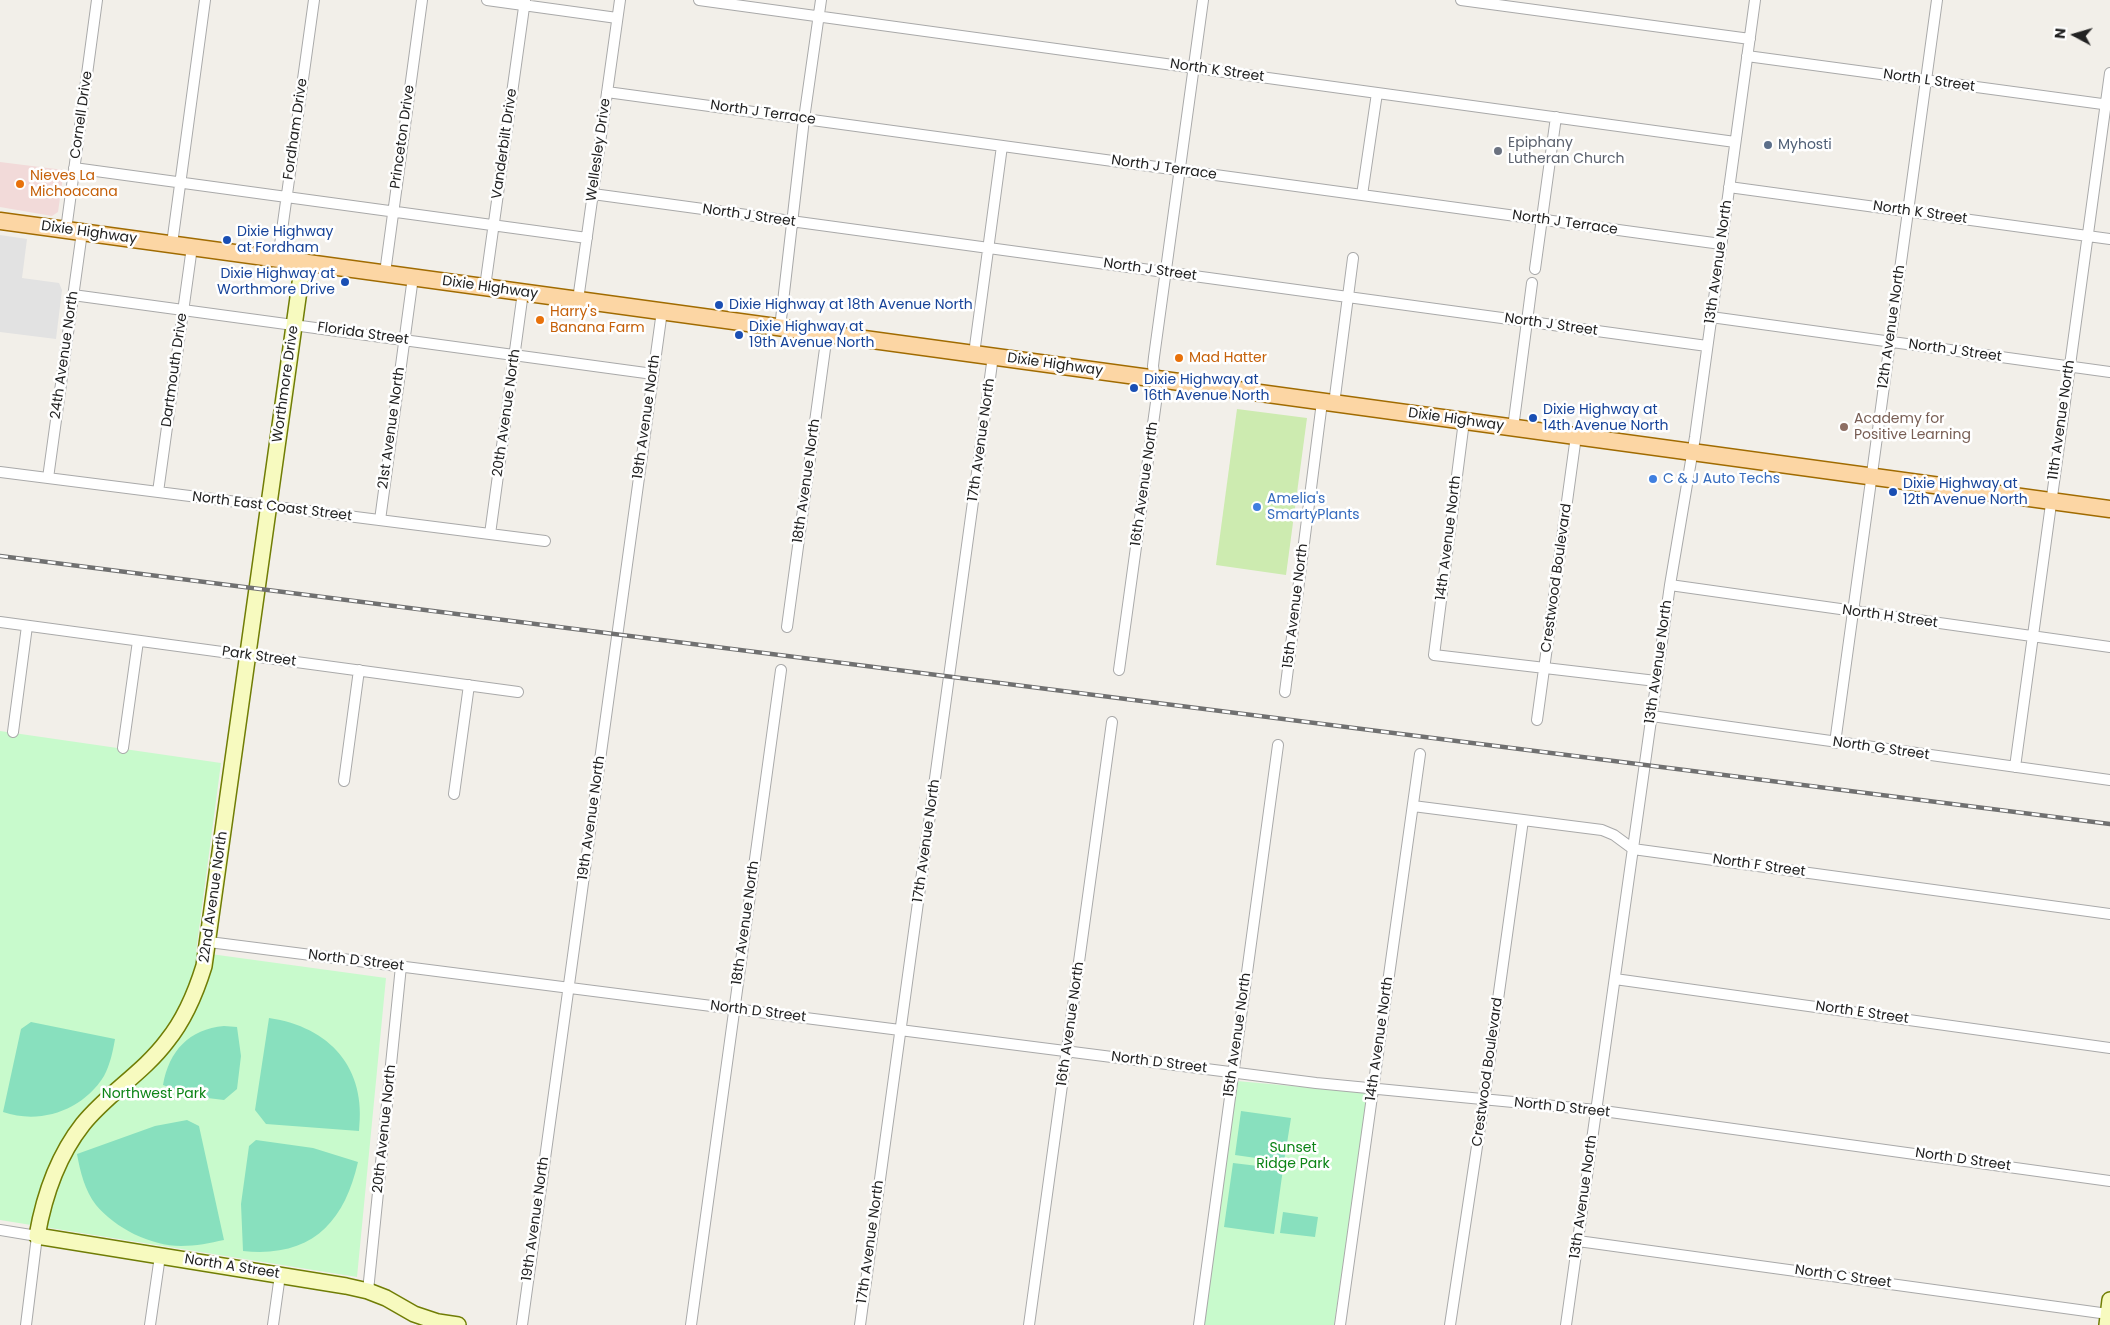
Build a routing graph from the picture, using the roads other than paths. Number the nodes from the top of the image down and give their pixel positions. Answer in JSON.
{"nodes":[{"id":1,"x":97,"y":0,"type":"edge"},
{"id":2,"x":205,"y":0,"type":"edge"},
{"id":3,"x":314,"y":0,"type":"edge"},
{"id":4,"x":422,"y":0,"type":"edge"},
{"id":5,"x":487,"y":0,"type":"edge"},
{"id":6,"x":620,"y":0,"type":"edge"},
{"id":7,"x":699,"y":0,"type":"edge"},
{"id":8,"x":820,"y":0,"type":"edge"},
{"id":9,"x":1203,"y":0,"type":"edge"},
{"id":10,"x":1461,"y":0,"type":"edge"},
{"id":11,"x":1755,"y":0,"type":"edge"},
{"id":12,"x":1937,"y":0,"type":"edge"},
{"id":13,"x":524,"y":2,"type":"edge"},
{"id":14,"x":818,"y":16,"type":"junction"},
{"id":15,"x":617,"y":18,"type":"junction"},
{"id":16,"x":1750,"y":40,"type":"junction"},
{"id":17,"x":1747,"y":56,"type":"junction"},
{"id":18,"x":1194,"y":68,"type":"junction"},
{"id":19,"x":2110,"y":73,"type":"edge"},
{"id":20,"x":1926,"y":80,"type":"junction"},
{"id":21,"x":607,"y":92,"type":"junction"},
{"id":22,"x":1376,"y":93,"type":"junction"},
{"id":23,"x":2108,"y":105,"type":"edge"},
{"id":24,"x":1556,"y":117,"type":"junction"},
{"id":25,"x":804,"y":118,"type":"junction"},
{"id":26,"x":1735,"y":142,"type":"junction"},
{"id":27,"x":1002,"y":146,"type":"junction"},
{"id":28,"x":74,"y":168,"type":"junction"},
{"id":29,"x":1180,"y":170,"type":"junction"},
{"id":30,"x":181,"y":182,"type":"junction"},
{"id":31,"x":1729,"y":187,"type":"junction"},
{"id":32,"x":593,"y":194,"type":"junction"},
{"id":33,"x":1362,"y":195,"type":"junction"},
{"id":34,"x":287,"y":197,"type":"junction"},
{"id":35,"x":393,"y":211,"type":"junction"},
{"id":36,"x":1908,"y":211,"type":"junction"},
{"id":37,"x":1542,"y":219,"type":"junction"},
{"id":38,"x":0,"y":221,"type":"edge"},
{"id":39,"x":793,"y":222,"type":"junction"},
{"id":40,"x":494,"y":225,"type":"junction"},
{"id":41,"x":74,"y":231,"type":"junction"},
{"id":42,"x":2088,"y":236,"type":"junction"},
{"id":43,"x":587,"y":238,"type":"junction"},
{"id":44,"x":2110,"y":239,"type":"edge"},
{"id":45,"x":172,"y":244,"type":"junction"},
{"id":46,"x":1721,"y":244,"type":"junction"},
{"id":47,"x":192,"y":247,"type":"junction"},
{"id":48,"x":988,"y":248,"type":"junction"},
{"id":49,"x":1353,"y":258,"type":"dead end"},
{"id":50,"x":278,"y":259,"type":"junction"},
{"id":51,"x":303,"y":262,"type":"junction"},
{"id":52,"x":1535,"y":269,"type":"dead end"},
{"id":53,"x":1166,"y":272,"type":"junction"},
{"id":54,"x":385,"y":273,"type":"junction"},
{"id":55,"x":413,"y":277,"type":"junction"},
{"id":56,"x":1532,"y":283,"type":"dead end"},
{"id":57,"x":485,"y":287,"type":"junction"},
{"id":58,"x":523,"y":292,"type":"junction"},
{"id":59,"x":73,"y":295,"type":"junction"},
{"id":60,"x":1348,"y":297,"type":"junction"},
{"id":61,"x":578,"y":300,"type":"junction"},
{"id":62,"x":184,"y":310,"type":"junction"},
{"id":63,"x":662,"y":311,"type":"junction"},
{"id":64,"x":1711,"y":318,"type":"junction"},
{"id":65,"x":1528,"y":322,"type":"junction"},
{"id":66,"x":294,"y":325,"type":"junction"},
{"id":67,"x":780,"y":328,"type":"junction"},
{"id":68,"x":827,"y":334,"type":"junction"},
{"id":69,"x":404,"y":340,"type":"junction"},
{"id":70,"x":1890,"y":342,"type":"junction"},
{"id":71,"x":1707,"y":346,"type":"junction"},
{"id":72,"x":974,"y":354,"type":"junction"},
{"id":73,"x":515,"y":355,"type":"junction"},
{"id":74,"x":993,"y":356,"type":"junction"},
{"id":75,"x":2070,"y":367,"type":"junction"},
{"id":76,"x":2110,"y":372,"type":"edge"},
{"id":77,"x":653,"y":374,"type":"junction"},
{"id":78,"x":1155,"y":378,"type":"junction"},
{"id":79,"x":1328,"y":403,"type":"junction"},
{"id":80,"x":1464,"y":421,"type":"junction"},
{"id":81,"x":1513,"y":428,"type":"junction"},
{"id":82,"x":1576,"y":436,"type":"junction"},
{"id":83,"x":1692,"y":452,"type":"junction"},
{"id":84,"x":0,"y":472,"type":"edge"},
{"id":85,"x":1871,"y":477,"type":"junction"},
{"id":86,"x":48,"y":478,"type":"junction"},
{"id":87,"x":158,"y":492,"type":"junction"},
{"id":88,"x":2050,"y":502,"type":"junction"},
{"id":89,"x":269,"y":506,"type":"junction"},
{"id":90,"x":2110,"y":510,"type":"edge"},
{"id":91,"x":380,"y":520,"type":"junction"},
{"id":92,"x":490,"y":534,"type":"junction"},
{"id":93,"x":545,"y":541,"type":"dead end"},
{"id":94,"x":1670,"y":585,"type":"junction"},
{"id":95,"x":1853,"y":612,"type":"junction"},
{"id":96,"x":0,"y":622,"type":"edge"},
{"id":97,"x":28,"y":626,"type":"junction"},
{"id":98,"x":787,"y":628,"type":"dead end"},
{"id":99,"x":2033,"y":636,"type":"junction"},
{"id":100,"x":138,"y":641,"type":"junction"},
{"id":101,"x":2110,"y":648,"type":"edge"},
{"id":102,"x":248,"y":656,"type":"junction"},
{"id":103,"x":1544,"y":668,"type":"junction"},
{"id":104,"x":359,"y":670,"type":"junction"},
{"id":105,"x":781,"y":670,"type":"dead end"},
{"id":106,"x":1119,"y":670,"type":"dead end"},
{"id":107,"x":1656,"y":681,"type":"junction"},
{"id":108,"x":469,"y":685,"type":"junction"},
{"id":109,"x":518,"y":692,"type":"dead end"},
{"id":110,"x":1286,"y":692,"type":"dead end"},
{"id":111,"x":1652,"y":716,"type":"junction"},
{"id":112,"x":1537,"y":720,"type":"dead end"},
{"id":113,"x":1112,"y":722,"type":"dead end"},
{"id":114,"x":13,"y":732,"type":"dead end"},
{"id":115,"x":1835,"y":743,"type":"junction"},
{"id":116,"x":1278,"y":745,"type":"dead end"},
{"id":117,"x":123,"y":748,"type":"dead end"},
{"id":118,"x":1420,"y":754,"type":"dead end"},
{"id":119,"x":2015,"y":767,"type":"junction"},
{"id":120,"x":2110,"y":780,"type":"edge"},
{"id":121,"x":344,"y":781,"type":"dead end"},
{"id":122,"x":454,"y":794,"type":"dead end"},
{"id":123,"x":1413,"y":806,"type":"junction"},
{"id":124,"x":1523,"y":820,"type":"junction"},
{"id":125,"x":1633,"y":848,"type":"junction"},
{"id":126,"x":2110,"y":914,"type":"edge"},
{"id":127,"x":209,"y":942,"type":"junction"},
{"id":128,"x":401,"y":966,"type":"junction"},
{"id":129,"x":1615,"y":979,"type":"junction"},
{"id":130,"x":568,"y":988,"type":"junction"},
{"id":131,"x":734,"y":1009,"type":"junction"},
{"id":132,"x":901,"y":1030,"type":"junction"},
{"id":133,"x":2110,"y":1048,"type":"edge"},
{"id":134,"x":1067,"y":1051,"type":"junction"},
{"id":135,"x":1233,"y":1072,"type":"junction"},
{"id":136,"x":1373,"y":1090,"type":"junction"},
{"id":137,"x":1484,"y":1100,"type":"junction"},
{"id":138,"x":1596,"y":1110,"type":"junction"},
{"id":139,"x":2110,"y":1181,"type":"edge"},
{"id":140,"x":0,"y":1230,"type":"edge"},
{"id":141,"x":37,"y":1236,"type":"junction"},
{"id":142,"x":1578,"y":1241,"type":"junction"},
{"id":143,"x":160,"y":1256,"type":"junction"},
{"id":144,"x":280,"y":1275,"type":"junction"},
{"id":145,"x":368,"y":1291,"type":"junction"},
{"id":146,"x":2108,"y":1313,"type":"edge"},
{"id":147,"x":26,"y":1325,"type":"edge"},
{"id":148,"x":150,"y":1325,"type":"edge"},
{"id":149,"x":273,"y":1325,"type":"edge"},
{"id":150,"x":458,"y":1325,"type":"edge"},
{"id":151,"x":522,"y":1325,"type":"edge"},
{"id":152,"x":691,"y":1325,"type":"edge"},
{"id":153,"x":860,"y":1325,"type":"edge"},
{"id":154,"x":1029,"y":1325,"type":"edge"},
{"id":155,"x":1199,"y":1325,"type":"edge"},
{"id":156,"x":1340,"y":1325,"type":"edge"},
{"id":157,"x":1450,"y":1325,"type":"edge"},
{"id":158,"x":1566,"y":1325,"type":"edge"}],
"edges":[{"from":1,"to":28,"type":"street","name":"Cornell Drive"},
{"from":2,"to":30,"type":"street"},
{"from":3,"to":34,"type":"street","name":"Fordham Drive"},
{"from":4,"to":35,"type":"street","name":"Princeton Drive"},
{"from":5,"to":13,"type":"street"},
{"from":6,"to":15,"type":"street","name":"Wellesley Drive"},
{"from":7,"to":14,"type":"street","name":"North K Street"},
{"from":8,"to":14,"type":"street"},
{"from":9,"to":18,"type":"street","name":"16th Avenue North"},
{"from":10,"to":16,"type":"street"},
{"from":11,"to":16,"type":"street","name":"13th Avenue North"},
{"from":12,"to":20,"type":"street","name":"12th Avenue North"},
{"from":13,"to":15,"type":"street"},
{"from":13,"to":40,"type":"street","name":"Vanderbilt Drive"},
{"from":14,"to":18,"type":"street","name":"North K Street"},
{"from":14,"to":25,"type":"street"},
{"from":15,"to":21,"type":"street","name":"Wellesley Drive"},
{"from":16,"to":17,"type":"street","name":"13th Avenue North"},
{"from":17,"to":20,"type":"street","name":"North L Street"},
{"from":17,"to":26,"type":"street","name":"13th Avenue North"},
{"from":18,"to":22,"type":"street","name":"North K Street"},
{"from":18,"to":29,"type":"street","name":"16th Avenue North"},
{"from":19,"to":23,"type":"street","name":"11th Avenue North"},
{"from":20,"to":23,"type":"street","name":"North L Street"},
{"from":20,"to":36,"type":"street","name":"12th Avenue North"},
{"from":21,"to":25,"type":"street","name":"North J Terrace"},
{"from":21,"to":32,"type":"street","name":"Wellesley Drive"},
{"from":22,"to":24,"type":"street","name":"North K Street"},
{"from":22,"to":33,"type":"street"},
{"from":23,"to":42,"type":"street","name":"11th Avenue North"},
{"from":24,"to":26,"type":"street","name":"North K Street"},
{"from":24,"to":37,"type":"street"},
{"from":25,"to":27,"type":"street","name":"North J Terrace"},
{"from":25,"to":39,"type":"street"},
{"from":26,"to":31,"type":"street","name":"13th Avenue North"},
{"from":27,"to":29,"type":"street","name":"North J Terrace"},
{"from":27,"to":48,"type":"street"},
{"from":28,"to":30,"type":"street"},
{"from":28,"to":41,"type":"street","name":"Cornell Drive"},
{"from":29,"to":33,"type":"street","name":"North J Terrace"},
{"from":29,"to":53,"type":"street","name":"16th Avenue North"},
{"from":30,"to":34,"type":"street"},
{"from":30,"to":45,"type":"street"},
{"from":31,"to":36,"type":"street","name":"North K Street"},
{"from":31,"to":46,"type":"street","name":"13th Avenue North"},
{"from":32,"to":39,"type":"street","name":"North J Street"},
{"from":32,"to":43,"type":"street","name":"Wellesley Drive"},
{"from":33,"to":37,"type":"street","name":"North J Terrace"},
{"from":34,"to":35,"type":"street"},
{"from":34,"to":50,"type":"street","name":"Fordham Drive"},
{"from":35,"to":40,"type":"street"},
{"from":35,"to":54,"type":"street","name":"Princeton Drive"},
{"from":36,"to":42,"type":"street","name":"North K Street"},
{"from":36,"to":70,"type":"street","name":"12th Avenue North"},
{"from":37,"to":46,"type":"street","name":"North J Terrace"},
{"from":37,"to":52,"type":"street"},
{"from":38,"to":41,"type":"main road","name":"Dixie Highway"},
{"from":39,"to":48,"type":"street","name":"North J Street"},
{"from":39,"to":67,"type":"street"},
{"from":40,"to":43,"type":"street"},
{"from":40,"to":57,"type":"street","name":"Vanderbilt Drive"},
{"from":41,"to":45,"type":"main road","name":"Dixie Highway"},
{"from":41,"to":59,"type":"street","name":"24th Avenue North"},
{"from":42,"to":44,"type":"street","name":"North K Street"},
{"from":42,"to":75,"type":"street","name":"11th Avenue North"},
{"from":43,"to":61,"type":"street","name":"Wellesley Drive"},
{"from":45,"to":47,"type":"main road","name":"Dixie Highway"},
{"from":46,"to":64,"type":"street","name":"13th Avenue North"},
{"from":47,"to":50,"type":"main road","name":"Dixie Highway"},
{"from":47,"to":62,"type":"street","name":"Dartmouth Drive"},
{"from":48,"to":53,"type":"street","name":"North J Street"},
{"from":48,"to":72,"type":"street"},
{"from":49,"to":60,"type":"street","name":"15th Avenue North"},
{"from":50,"to":51,"type":"main road","name":"Dixie Highway"},
{"from":51,"to":54,"type":"main road","name":"Dixie Highway"},
{"from":51,"to":66,"type":"street","name":"Worthmore Drive"},
{"from":53,"to":60,"type":"street","name":"North J Street"},
{"from":53,"to":78,"type":"street","name":"16th Avenue North"},
{"from":54,"to":55,"type":"main road","name":"Dixie Highway"},
{"from":55,"to":57,"type":"main road","name":"Dixie Highway"},
{"from":55,"to":69,"type":"street","name":"21st Avenue North"},
{"from":56,"to":65,"type":"street"},
{"from":57,"to":58,"type":"main road","name":"Dixie Highway"},
{"from":58,"to":61,"type":"main road","name":"Dixie Highway"},
{"from":58,"to":73,"type":"street","name":"20th Avenue North"},
{"from":59,"to":62,"type":"street","name":"Florida Street"},
{"from":59,"to":86,"type":"street","name":"24th Avenue North"},
{"from":60,"to":65,"type":"street","name":"North J Street"},
{"from":60,"to":79,"type":"street","name":"15th Avenue North"},
{"from":61,"to":63,"type":"main road","name":"Dixie Highway"},
{"from":62,"to":66,"type":"street","name":"Florida Street"},
{"from":62,"to":87,"type":"street","name":"Dartmouth Drive"},
{"from":63,"to":67,"type":"main road","name":"Dixie Highway"},
{"from":63,"to":77,"type":"street","name":"19th Avenue North"},
{"from":64,"to":70,"type":"street","name":"North J Street"},
{"from":64,"to":71,"type":"street","name":"13th Avenue North"},
{"from":65,"to":71,"type":"street","name":"North J Street"},
{"from":65,"to":81,"type":"street"},
{"from":66,"to":69,"type":"street","name":"Florida Street"},
{"from":66,"to":89,"type":"street","name":"Worthmore Drive"},
{"from":67,"to":68,"type":"main road","name":"Dixie Highway"},
{"from":68,"to":72,"type":"main road","name":"Dixie Highway"},
{"from":68,"to":98,"type":"street","name":"18th Avenue North"},
{"from":69,"to":73,"type":"street","name":"Florida Street"},
{"from":69,"to":91,"type":"street","name":"21st Avenue North"},
{"from":70,"to":75,"type":"street","name":"North J Street"},
{"from":70,"to":85,"type":"street","name":"12th Avenue North"},
{"from":71,"to":83,"type":"street","name":"13th Avenue North"},
{"from":72,"to":74,"type":"main road","name":"Dixie Highway"},
{"from":73,"to":77,"type":"street","name":"Florida Street"},
{"from":73,"to":92,"type":"street","name":"20th Avenue North"},
{"from":74,"to":78,"type":"main road","name":"Dixie Highway"},
{"from":74,"to":132,"type":"street","name":"17th Avenue North"},
{"from":75,"to":76,"type":"street","name":"North J Street"},
{"from":75,"to":88,"type":"street","name":"11th Avenue North"},
{"from":77,"to":130,"type":"street","name":"19th Avenue North"},
{"from":78,"to":79,"type":"main road","name":"Dixie Highway"},
{"from":78,"to":106,"type":"street","name":"16th Avenue North"},
{"from":79,"to":80,"type":"main road","name":"Dixie Highway"},
{"from":79,"to":110,"type":"street","name":"15th Avenue North"},
{"from":80,"to":81,"type":"main road","name":"Dixie Highway"},
{"from":80,"to":103,"type":"street","name":"14th Avenue North"},
{"from":81,"to":82,"type":"main road","name":"Dixie Highway"},
{"from":82,"to":83,"type":"main road","name":"Dixie Highway"},
{"from":82,"to":103,"type":"street","name":"Crestwood Boulevard"},
{"from":83,"to":85,"type":"main road","name":"Dixie Highway"},
{"from":83,"to":94,"type":"street","name":"13th Avenue North"},
{"from":84,"to":86,"type":"street","name":"North East Coast Street"},
{"from":85,"to":88,"type":"main road","name":"Dixie Highway"},
{"from":85,"to":95,"type":"street","name":"12th Avenue North"},
{"from":86,"to":87,"type":"street","name":"North East Coast Street"},
{"from":87,"to":89,"type":"street","name":"North East Coast Street"},
{"from":88,"to":90,"type":"main road","name":"Dixie Highway"},
{"from":88,"to":99,"type":"street","name":"11th Avenue North"},
{"from":89,"to":91,"type":"street","name":"North East Coast Street"},
{"from":89,"to":102,"type":"street","name":"22nd Avenue North"},
{"from":91,"to":92,"type":"street","name":"North East Coast Street"},
{"from":92,"to":93,"type":"street","name":"North East Coast Street"},
{"from":94,"to":95,"type":"street","name":"North H Street"},
{"from":94,"to":107,"type":"street","name":"13th Avenue North"},
{"from":95,"to":99,"type":"street","name":"North H Street"},
{"from":95,"to":115,"type":"street","name":"12th Avenue North"},
{"from":96,"to":97,"type":"street","name":"Park Street"},
{"from":97,"to":100,"type":"street","name":"Park Street"},
{"from":97,"to":114,"type":"street"},
{"from":99,"to":101,"type":"street","name":"North H Street"},
{"from":99,"to":119,"type":"street","name":"11th Avenue North"},
{"from":100,"to":102,"type":"street","name":"Park Street"},
{"from":100,"to":117,"type":"street"},
{"from":102,"to":104,"type":"street","name":"Park Street"},
{"from":102,"to":127,"type":"street","name":"22nd Avenue North"},
{"from":103,"to":107,"type":"street"},
{"from":103,"to":112,"type":"street","name":"Crestwood Boulevard"},
{"from":104,"to":108,"type":"street","name":"Park Street"},
{"from":104,"to":121,"type":"street"},
{"from":105,"to":131,"type":"street","name":"18th Avenue North"},
{"from":107,"to":111,"type":"street","name":"13th Avenue North"},
{"from":108,"to":109,"type":"street","name":"Park Street"},
{"from":108,"to":122,"type":"street"},
{"from":111,"to":115,"type":"street","name":"North G Street"},
{"from":111,"to":125,"type":"street","name":"13th Avenue North"},
{"from":113,"to":134,"type":"street","name":"16th Avenue North"},
{"from":115,"to":119,"type":"street","name":"North G Street"},
{"from":116,"to":135,"type":"street","name":"15th Avenue North"},
{"from":118,"to":123,"type":"street","name":"14th Avenue North"},
{"from":119,"to":120,"type":"street","name":"North G Street"},
{"from":123,"to":124,"type":"street","name":"North F Street"},
{"from":123,"to":136,"type":"street","name":"14th Avenue North"},
{"from":124,"to":125,"type":"street","name":"North F Street"},
{"from":124,"to":137,"type":"street","name":"Crestwood Boulevard"},
{"from":125,"to":126,"type":"street","name":"North F Street"},
{"from":125,"to":129,"type":"street","name":"13th Avenue North"},
{"from":127,"to":128,"type":"street","name":"North D Street"},
{"from":127,"to":141,"type":"street","name":"22nd Avenue North"},
{"from":128,"to":130,"type":"street","name":"North D Street"},
{"from":128,"to":145,"type":"street","name":"20th Avenue North"},
{"from":129,"to":133,"type":"street","name":"North E Street"},
{"from":129,"to":138,"type":"street","name":"13th Avenue North"},
{"from":130,"to":131,"type":"street","name":"North D Street"},
{"from":130,"to":151,"type":"street","name":"19th Avenue North"},
{"from":131,"to":132,"type":"street","name":"North D Street"},
{"from":131,"to":152,"type":"street","name":"18th Avenue North"},
{"from":132,"to":134,"type":"street","name":"North D Street"},
{"from":132,"to":153,"type":"street","name":"17th Avenue North"},
{"from":134,"to":135,"type":"street","name":"North D Street"},
{"from":134,"to":154,"type":"street","name":"16th Avenue North"},
{"from":135,"to":136,"type":"street","name":"North D Street"},
{"from":135,"to":155,"type":"street","name":"15th Avenue North"},
{"from":136,"to":137,"type":"street","name":"North D Street"},
{"from":136,"to":156,"type":"street","name":"14th Avenue North"},
{"from":137,"to":138,"type":"street","name":"North D Street"},
{"from":137,"to":157,"type":"street","name":"Crestwood Boulevard"},
{"from":138,"to":139,"type":"street","name":"North D Street"},
{"from":138,"to":142,"type":"street","name":"13th Avenue North"},
{"from":140,"to":141,"type":"street","name":"North A Street"},
{"from":141,"to":143,"type":"street","name":"North A Street"},
{"from":141,"to":147,"type":"street","name":"22nd Avenue North"},
{"from":142,"to":146,"type":"street","name":"North C Street"},
{"from":142,"to":158,"type":"street","name":"13th Avenue North"},
{"from":143,"to":144,"type":"street","name":"North A Street"},
{"from":143,"to":148,"type":"street"},
{"from":144,"to":145,"type":"street","name":"North A Street"},
{"from":144,"to":149,"type":"street"},
{"from":145,"to":150,"type":"street","name":"North A Street"}]}
